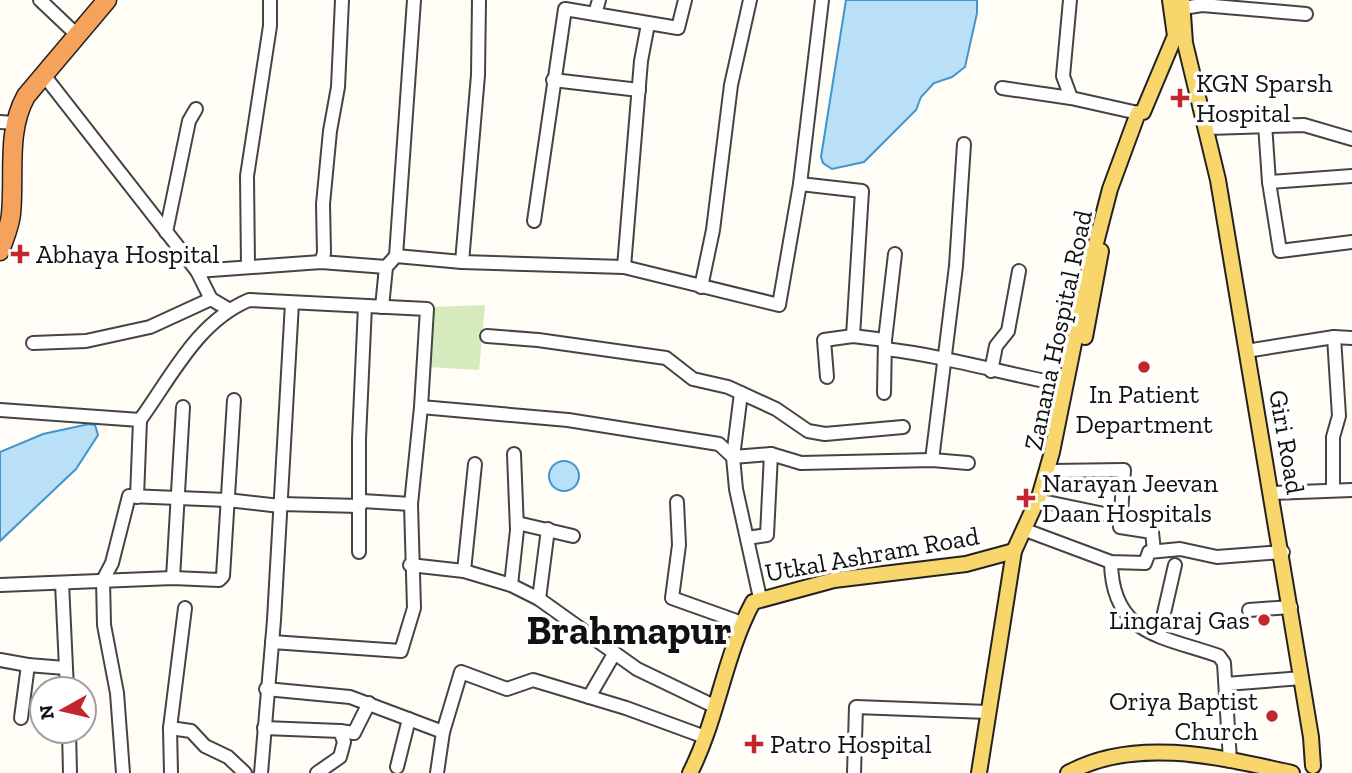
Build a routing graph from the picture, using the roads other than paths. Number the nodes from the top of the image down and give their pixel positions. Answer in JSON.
{"nodes":[{"id":1,"x":40,"y":0,"type":"edge"},
{"id":2,"x":107,"y":0,"type":"edge"},
{"id":3,"x":270,"y":0,"type":"edge"},
{"id":4,"x":342,"y":0,"type":"edge"},
{"id":5,"x":414,"y":0,"type":"edge"},
{"id":6,"x":479,"y":0,"type":"edge"},
{"id":7,"x":599,"y":0,"type":"edge"},
{"id":8,"x":685,"y":0,"type":"edge"},
{"id":9,"x":751,"y":0,"type":"edge"},
{"id":10,"x":822,"y":0,"type":"edge"},
{"id":11,"x":1070,"y":0,"type":"edge"},
{"id":12,"x":1170,"y":0,"type":"edge"},
{"id":13,"x":1183,"y":4,"type":"edge"},
{"id":14,"x":595,"y":14,"type":"junction"},
{"id":15,"x":1306,"y":14,"type":"dead end"},
{"id":16,"x":648,"y":24,"type":"junction"},
{"id":17,"x":76,"y":34,"type":"junction"},
{"id":18,"x":1180,"y":39,"type":"junction"},
{"id":19,"x":43,"y":74,"type":"junction"},
{"id":20,"x":552,"y":80,"type":"junction"},
{"id":21,"x":1002,"y":88,"type":"dead end"},
{"id":22,"x":639,"y":90,"type":"junction"},
{"id":23,"x":1071,"y":98,"type":"junction"},
{"id":24,"x":196,"y":109,"type":"dead end"},
{"id":25,"x":1142,"y":115,"type":"junction"},
{"id":26,"x":8,"y":123,"type":"edge"},
{"id":27,"x":1265,"y":124,"type":"junction"},
{"id":28,"x":1208,"y":128,"type":"junction"},
{"id":29,"x":1352,"y":139,"type":"edge"},
{"id":30,"x":964,"y":144,"type":"dead end"},
{"id":31,"x":1352,"y":176,"type":"edge"},
{"id":32,"x":1269,"y":182,"type":"junction"},
{"id":33,"x":800,"y":184,"type":"junction"},
{"id":34,"x":534,"y":221,"type":"dead end"},
{"id":35,"x":166,"y":232,"type":"junction"},
{"id":36,"x":1352,"y":242,"type":"edge"},
{"id":37,"x":0,"y":251,"type":"edge"},
{"id":38,"x":895,"y":254,"type":"dead end"},
{"id":39,"x":396,"y":256,"type":"junction"},
{"id":40,"x":321,"y":262,"type":"junction"},
{"id":41,"x":462,"y":262,"type":"junction"},
{"id":42,"x":248,"y":266,"type":"junction"},
{"id":43,"x":386,"y":267,"type":"junction"},
{"id":44,"x":624,"y":267,"type":"junction"},
{"id":45,"x":197,"y":271,"type":"junction"},
{"id":46,"x":1020,"y":271,"type":"dead end"},
{"id":47,"x":701,"y":287,"type":"junction"},
{"id":48,"x":211,"y":299,"type":"junction"},
{"id":49,"x":292,"y":303,"type":"junction"},
{"id":50,"x":365,"y":306,"type":"junction"},
{"id":51,"x":382,"y":307,"type":"junction"},
{"id":52,"x":228,"y":309,"type":"junction"},
{"id":53,"x":487,"y":336,"type":"dead end"},
{"id":54,"x":853,"y":336,"type":"junction"},
{"id":55,"x":1335,"y":338,"type":"junction"},
{"id":56,"x":1352,"y":338,"type":"edge"},
{"id":57,"x":33,"y":342,"type":"dead end"},
{"id":58,"x":885,"y":344,"type":"junction"},
{"id":59,"x":1246,"y":351,"type":"junction"},
{"id":60,"x":943,"y":359,"type":"junction"},
{"id":61,"x":991,"y":371,"type":"junction"},
{"id":62,"x":827,"y":377,"type":"dead end"},
{"id":63,"x":1065,"y":386,"type":"junction"},
{"id":64,"x":741,"y":393,"type":"junction"},
{"id":65,"x":884,"y":393,"type":"dead end"},
{"id":66,"x":234,"y":400,"type":"dead end"},
{"id":67,"x":183,"y":407,"type":"dead end"},
{"id":68,"x":421,"y":407,"type":"junction"},
{"id":69,"x":0,"y":410,"type":"edge"},
{"id":70,"x":140,"y":420,"type":"junction"},
{"id":71,"x":903,"y":428,"type":"dead end"},
{"id":72,"x":514,"y":454,"type":"dead end"},
{"id":73,"x":771,"y":454,"type":"junction"},
{"id":74,"x":733,"y":457,"type":"junction"},
{"id":75,"x":932,"y":460,"type":"junction"},
{"id":76,"x":968,"y":463,"type":"dead end"},
{"id":77,"x":475,"y":464,"type":"dead end"},
{"id":78,"x":1052,"y":471,"type":"junction"},
{"id":79,"x":1352,"y":489,"type":"edge"},
{"id":80,"x":1333,"y":490,"type":"junction"},
{"id":81,"x":1272,"y":493,"type":"junction"},
{"id":82,"x":137,"y":497,"type":"junction"},
{"id":83,"x":178,"y":498,"type":"junction"},
{"id":84,"x":226,"y":500,"type":"junction"},
{"id":85,"x":1042,"y":501,"type":"junction"},
{"id":86,"x":677,"y":502,"type":"dead end"},
{"id":87,"x":361,"y":503,"type":"junction"},
{"id":88,"x":411,"y":504,"type":"junction"},
{"id":89,"x":280,"y":505,"type":"junction"},
{"id":90,"x":1123,"y":518,"type":"junction"},
{"id":91,"x":517,"y":523,"type":"junction"},
{"id":92,"x":548,"y":529,"type":"junction"},
{"id":93,"x":1024,"y":534,"type":"junction"},
{"id":94,"x":573,"y":536,"type":"dead end"},
{"id":95,"x":747,"y":538,"type":"junction"},
{"id":96,"x":1014,"y":551,"type":"junction"},
{"id":97,"x":1154,"y":551,"type":"junction"},
{"id":98,"x":359,"y":552,"type":"dead end"},
{"id":99,"x":1283,"y":552,"type":"junction"},
{"id":100,"x":1111,"y":562,"type":"junction"},
{"id":101,"x":410,"y":565,"type":"junction"},
{"id":102,"x":1175,"y":565,"type":"dead end"},
{"id":103,"x":464,"y":571,"type":"junction"},
{"id":104,"x":173,"y":578,"type":"junction"},
{"id":105,"x":103,"y":580,"type":"junction"},
{"id":106,"x":62,"y":583,"type":"junction"},
{"id":107,"x":0,"y":585,"type":"edge"},
{"id":108,"x":511,"y":585,"type":"junction"},
{"id":109,"x":761,"y":598,"type":"junction"},
{"id":110,"x":539,"y":599,"type":"junction"},
{"id":111,"x":1291,"y":607,"type":"junction"},
{"id":112,"x":185,"y":608,"type":"dead end"},
{"id":113,"x":1249,"y":610,"type":"dead end"},
{"id":114,"x":741,"y":623,"type":"junction"},
{"id":115,"x":1159,"y":635,"type":"junction"},
{"id":116,"x":272,"y":642,"type":"junction"},
{"id":117,"x":614,"y":654,"type":"junction"},
{"id":118,"x":0,"y":660,"type":"edge"},
{"id":119,"x":28,"y":665,"type":"junction"},
{"id":120,"x":65,"y":668,"type":"junction"},
{"id":121,"x":66,"y":675,"type":"edge"},
{"id":122,"x":1302,"y":678,"type":"junction"},
{"id":123,"x":1226,"y":684,"type":"junction"},
{"id":124,"x":266,"y":689,"type":"junction"},
{"id":125,"x":589,"y":697,"type":"junction"},
{"id":126,"x":369,"y":703,"type":"junction"},
{"id":127,"x":716,"y":708,"type":"junction"},
{"id":128,"x":988,"y":712,"type":"junction"},
{"id":129,"x":21,"y":718,"type":"dead end"},
{"id":130,"x":409,"y":719,"type":"junction"},
{"id":131,"x":170,"y":728,"type":"junction"},
{"id":132,"x":264,"y":728,"type":"junction"},
{"id":133,"x":340,"y":732,"type":"junction"},
{"id":134,"x":443,"y":732,"type":"junction"},
{"id":135,"x":705,"y":737,"type":"junction"},
{"id":136,"x":69,"y":745,"type":"edge"},
{"id":137,"x":1230,"y":761,"type":"junction"},
{"id":138,"x":397,"y":768,"type":"dead end"},
{"id":139,"x":1311,"y":771,"type":"edge"},
{"id":140,"x":70,"y":773,"type":"edge"},
{"id":141,"x":123,"y":773,"type":"edge"},
{"id":142,"x":171,"y":773,"type":"edge"},
{"id":143,"x":245,"y":773,"type":"edge"},
{"id":144,"x":261,"y":773,"type":"edge"},
{"id":145,"x":317,"y":773,"type":"edge"},
{"id":146,"x":437,"y":773,"type":"edge"},
{"id":147,"x":690,"y":773,"type":"edge"},
{"id":148,"x":854,"y":773,"type":"edge"},
{"id":149,"x":979,"y":773,"type":"edge"},
{"id":150,"x":1068,"y":773,"type":"edge"},
{"id":151,"x":1292,"y":773,"type":"edge"}],
"edges":[{"from":1,"to":17,"type":"street"},
{"from":2,"to":17,"type":"highway"},
{"from":3,"to":42,"type":"street"},
{"from":4,"to":40,"type":"street"},
{"from":5,"to":39,"type":"street"},
{"from":6,"to":41,"type":"street"},
{"from":7,"to":14,"type":"street"},
{"from":8,"to":16,"type":"street"},
{"from":9,"to":47,"type":"street"},
{"from":10,"to":33,"type":"street"},
{"from":11,"to":23,"type":"street"},
{"from":12,"to":18,"type":"main road"},
{"from":13,"to":15,"type":"street"},
{"from":13,"to":18,"type":"main road"},
{"from":14,"to":16,"type":"street"},
{"from":14,"to":20,"type":"street"},
{"from":16,"to":22,"type":"street"},
{"from":17,"to":19,"type":"highway"},
{"from":18,"to":25,"type":"main road"},
{"from":18,"to":28,"type":"main road","name":"Giri Road"},
{"from":19,"to":26,"type":"highway"},
{"from":19,"to":35,"type":"street"},
{"from":20,"to":22,"type":"street"},
{"from":20,"to":34,"type":"street"},
{"from":21,"to":23,"type":"street"},
{"from":22,"to":44,"type":"street"},
{"from":23,"to":25,"type":"street"},
{"from":24,"to":35,"type":"street"},
{"from":25,"to":63,"type":"main road"},
{"from":25,"to":78,"type":"main road","name":"Zanana Hospital Road"},
{"from":26,"to":37,"type":"highway"},
{"from":27,"to":28,"type":"street"},
{"from":27,"to":29,"type":"street"},
{"from":27,"to":32,"type":"street"},
{"from":28,"to":59,"type":"main road","name":"Giri Road"},
{"from":30,"to":60,"type":"street"},
{"from":31,"to":32,"type":"street"},
{"from":32,"to":36,"type":"street"},
{"from":33,"to":47,"type":"street"},
{"from":33,"to":54,"type":"street"},
{"from":35,"to":45,"type":"street"},
{"from":38,"to":58,"type":"street"},
{"from":39,"to":41,"type":"street"},
{"from":39,"to":43,"type":"street"},
{"from":40,"to":42,"type":"street"},
{"from":40,"to":43,"type":"street"},
{"from":41,"to":44,"type":"street"},
{"from":42,"to":45,"type":"street"},
{"from":43,"to":51,"type":"street"},
{"from":44,"to":47,"type":"street"},
{"from":45,"to":48,"type":"street"},
{"from":46,"to":61,"type":"street"},
{"from":48,"to":52,"type":"street"},
{"from":48,"to":57,"type":"street"},
{"from":49,"to":50,"type":"street"},
{"from":49,"to":52,"type":"street"},
{"from":49,"to":89,"type":"street"},
{"from":50,"to":51,"type":"street"},
{"from":50,"to":87,"type":"street"},
{"from":51,"to":68,"type":"street"},
{"from":52,"to":70,"type":"street"},
{"from":53,"to":64,"type":"street"},
{"from":54,"to":58,"type":"street"},
{"from":54,"to":62,"type":"street"},
{"from":55,"to":56,"type":"street"},
{"from":55,"to":59,"type":"street"},
{"from":55,"to":80,"type":"street"},
{"from":58,"to":60,"type":"street"},
{"from":58,"to":65,"type":"street"},
{"from":59,"to":81,"type":"main road","name":"Giri Road"},
{"from":60,"to":61,"type":"street"},
{"from":60,"to":75,"type":"street"},
{"from":61,"to":63,"type":"street"},
{"from":63,"to":93,"type":"main road"},
{"from":64,"to":71,"type":"street"},
{"from":64,"to":74,"type":"street"},
{"from":66,"to":84,"type":"street"},
{"from":67,"to":83,"type":"street"},
{"from":68,"to":74,"type":"street"},
{"from":68,"to":88,"type":"street"},
{"from":69,"to":70,"type":"street"},
{"from":70,"to":82,"type":"street"},
{"from":72,"to":91,"type":"street"},
{"from":73,"to":74,"type":"street"},
{"from":73,"to":75,"type":"street"},
{"from":73,"to":95,"type":"street"},
{"from":74,"to":95,"type":"street"},
{"from":75,"to":76,"type":"street"},
{"from":77,"to":103,"type":"street"},
{"from":78,"to":85,"type":"main road","name":"Zanana Hospital Road"},
{"from":78,"to":90,"type":"street"},
{"from":79,"to":80,"type":"street"},
{"from":80,"to":81,"type":"street"},
{"from":81,"to":99,"type":"main road","name":"Giri Road"},
{"from":82,"to":83,"type":"street"},
{"from":82,"to":105,"type":"street"},
{"from":83,"to":84,"type":"street"},
{"from":83,"to":104,"type":"street"},
{"from":84,"to":89,"type":"street"},
{"from":84,"to":104,"type":"street"},
{"from":85,"to":90,"type":"street"},
{"from":85,"to":93,"type":"main road","name":"Zanana Hospital Road"},
{"from":86,"to":114,"type":"street"},
{"from":87,"to":88,"type":"street"},
{"from":87,"to":89,"type":"street"},
{"from":87,"to":98,"type":"street"},
{"from":88,"to":101,"type":"street"},
{"from":89,"to":116,"type":"street"},
{"from":90,"to":97,"type":"street"},
{"from":91,"to":92,"type":"street"},
{"from":91,"to":108,"type":"street"},
{"from":92,"to":94,"type":"street"},
{"from":92,"to":110,"type":"street"},
{"from":93,"to":96,"type":"main road","name":"Zanana Hospital Road"},
{"from":93,"to":100,"type":"street"},
{"from":95,"to":109,"type":"street"},
{"from":96,"to":109,"type":"main road","name":"Utkal Ashram Road"},
{"from":96,"to":128,"type":"main road"},
{"from":97,"to":99,"type":"street"},
{"from":97,"to":100,"type":"street"},
{"from":99,"to":111,"type":"main road","name":"Giri Road"},
{"from":100,"to":115,"type":"street"},
{"from":101,"to":103,"type":"street"},
{"from":101,"to":116,"type":"street"},
{"from":102,"to":115,"type":"street"},
{"from":103,"to":108,"type":"street"},
{"from":104,"to":105,"type":"street"},
{"from":105,"to":106,"type":"street"},
{"from":105,"to":141,"type":"street"},
{"from":106,"to":107,"type":"street"},
{"from":106,"to":120,"type":"street"},
{"from":108,"to":110,"type":"street"},
{"from":109,"to":114,"type":"main road","name":"Utkal Ashram Road"},
{"from":110,"to":117,"type":"street"},
{"from":111,"to":113,"type":"street"},
{"from":111,"to":122,"type":"main road","name":"Giri Road"},
{"from":112,"to":131,"type":"street"},
{"from":114,"to":127,"type":"main road","name":"Utkal Ashram Road"},
{"from":115,"to":123,"type":"street"},
{"from":116,"to":124,"type":"street"},
{"from":117,"to":125,"type":"street"},
{"from":117,"to":127,"type":"street"},
{"from":118,"to":119,"type":"street"},
{"from":119,"to":120,"type":"street"},
{"from":119,"to":129,"type":"street"},
{"from":120,"to":121,"type":"street"},
{"from":122,"to":123,"type":"street"},
{"from":122,"to":139,"type":"main road","name":"Giri Road"},
{"from":123,"to":137,"type":"street"},
{"from":124,"to":126,"type":"street"},
{"from":124,"to":132,"type":"street"},
{"from":125,"to":134,"type":"street"},
{"from":125,"to":135,"type":"street"},
{"from":126,"to":130,"type":"street"},
{"from":126,"to":133,"type":"street"},
{"from":127,"to":135,"type":"main road","name":"Utkal Ashram Road"},
{"from":128,"to":148,"type":"street"},
{"from":128,"to":149,"type":"main road"},
{"from":130,"to":134,"type":"street"},
{"from":130,"to":138,"type":"street"},
{"from":131,"to":142,"type":"street"},
{"from":131,"to":143,"type":"street"},
{"from":132,"to":133,"type":"street"},
{"from":132,"to":144,"type":"street"},
{"from":133,"to":145,"type":"street"},
{"from":134,"to":146,"type":"street"},
{"from":135,"to":147,"type":"main road","name":"Utkal Ashram Road"},
{"from":136,"to":140,"type":"street"},
{"from":137,"to":150,"type":"main road"},
{"from":137,"to":151,"type":"main road"}]}
